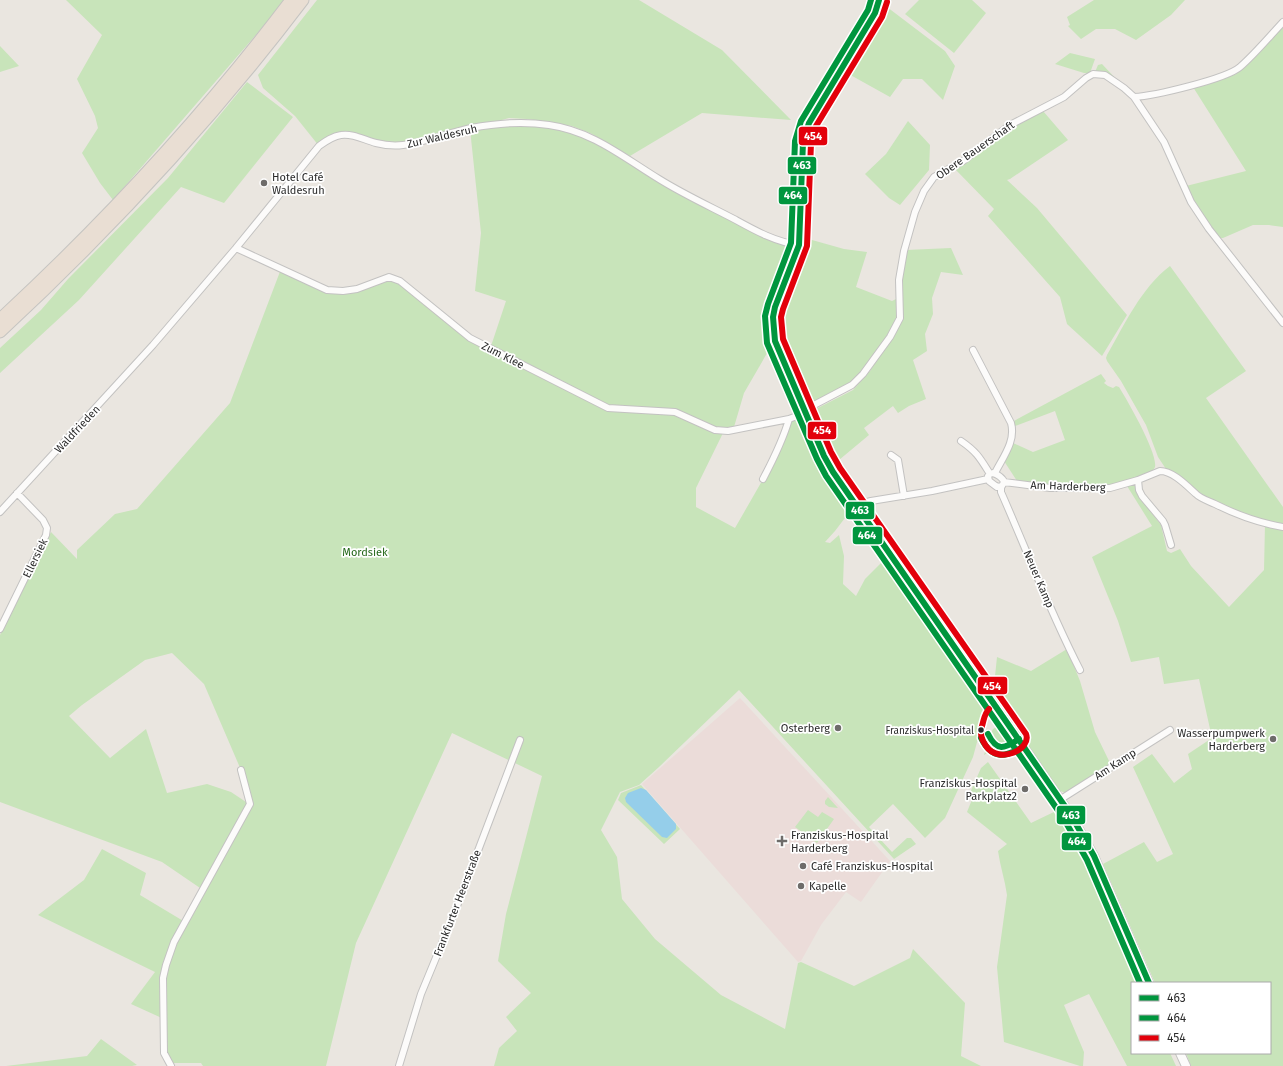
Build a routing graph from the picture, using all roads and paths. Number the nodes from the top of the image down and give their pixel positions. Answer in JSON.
{"nodes":[{"id":1,"x":291,"y":0,"type":"edge"},
{"id":2,"x":303,"y":0,"type":"edge"},
{"id":3,"x":878,"y":0,"type":"edge"},
{"id":4,"x":1283,"y":22,"type":"edge"},
{"id":5,"x":1134,"y":97,"type":"junction"},
{"id":6,"x":798,"y":245,"type":"junction"},
{"id":7,"x":236,"y":248,"type":"junction"},
{"id":8,"x":0,"y":319,"type":"edge"},
{"id":9,"x":1283,"y":323,"type":"edge"},
{"id":10,"x":0,"y":332,"type":"edge"},
{"id":11,"x":153,"y":345,"type":"joint"},
{"id":12,"x":973,"y":350,"type":"dead end"},
{"id":13,"x":805,"y":412,"type":"junction"},
{"id":14,"x":789,"y":419,"type":"junction"},
{"id":15,"x":961,"y":442,"type":"dead end"},
{"id":16,"x":891,"y":455,"type":"dead end"},
{"id":17,"x":991,"y":475,"type":"junction"},
{"id":18,"x":763,"y":479,"type":"dead end"},
{"id":19,"x":1138,"y":480,"type":"junction"},
{"id":20,"x":1002,"y":485,"type":"junction"},
{"id":21,"x":17,"y":494,"type":"junction"},
{"id":22,"x":904,"y":496,"type":"junction"},
{"id":23,"x":858,"y":508,"type":"junction"},
{"id":24,"x":0,"y":512,"type":"edge"},
{"id":25,"x":1283,"y":527,"type":"edge"},
{"id":26,"x":1171,"y":545,"type":"dead end"},
{"id":27,"x":0,"y":629,"type":"edge"},
{"id":28,"x":1080,"y":670,"type":"dead end"},
{"id":29,"x":1170,"y":730,"type":"dead end"},
{"id":30,"x":520,"y":740,"type":"dead end"},
{"id":31,"x":241,"y":770,"type":"dead end"},
{"id":32,"x":1061,"y":799,"type":"junction"},
{"id":33,"x":1149,"y":982,"type":"edge"},
{"id":34,"x":1180,"y":1054,"type":"edge"},
{"id":35,"x":171,"y":1066,"type":"edge"},
{"id":36,"x":399,"y":1066,"type":"edge"},
{"id":37,"x":1186,"y":1066,"type":"edge"}],
"edges":[{"from":1,"to":8,"type":"highway"},
{"from":2,"to":10,"type":"highway"},
{"from":3,"to":6,"type":"street"},
{"from":4,"to":5,"type":"street"},
{"from":5,"to":9,"type":"street","name":"Obere Bauerschaft"},
{"from":5,"to":13,"type":"street","name":"Obere Bauerschaft"},
{"from":6,"to":7,"type":"street","name":"Zur Waldesruh"},
{"from":6,"to":13,"type":"street"},
{"from":7,"to":11,"type":"street","name":"Zur Waldesruh"},
{"from":7,"to":14,"type":"street","name":"Zum Klee"},
{"from":11,"to":21,"type":"street","name":"Waldfrieden"},
{"from":12,"to":17,"type":"street"},
{"from":13,"to":14,"type":"street","name":"Zum Klee"},
{"from":13,"to":23,"type":"street"},
{"from":14,"to":18,"type":"street"},
{"from":15,"to":17,"type":"street"},
{"from":16,"to":22,"type":"street"},
{"from":17,"to":20,"type":"street"},
{"from":17,"to":20,"type":"street"},
{"from":17,"to":22,"type":"street"},
{"from":19,"to":20,"type":"street","name":"Am Harderberg"},
{"from":19,"to":25,"type":"street","name":"Am Harderberg"},
{"from":19,"to":26,"type":"street"},
{"from":20,"to":28,"type":"street","name":"Neuer Kamp"},
{"from":21,"to":24,"type":"street","name":"Waldfrieden"},
{"from":21,"to":27,"type":"street","name":"Ellersiek"},
{"from":22,"to":23,"type":"street"},
{"from":23,"to":32,"type":"street"},
{"from":29,"to":32,"type":"street","name":"Am Kamp"},
{"from":30,"to":36,"type":"street","name":"Frankfurter Heerstraße"},
{"from":31,"to":35,"type":"street"},
{"from":32,"to":33,"type":"street"},
{"from":34,"to":37,"type":"street"}]}
